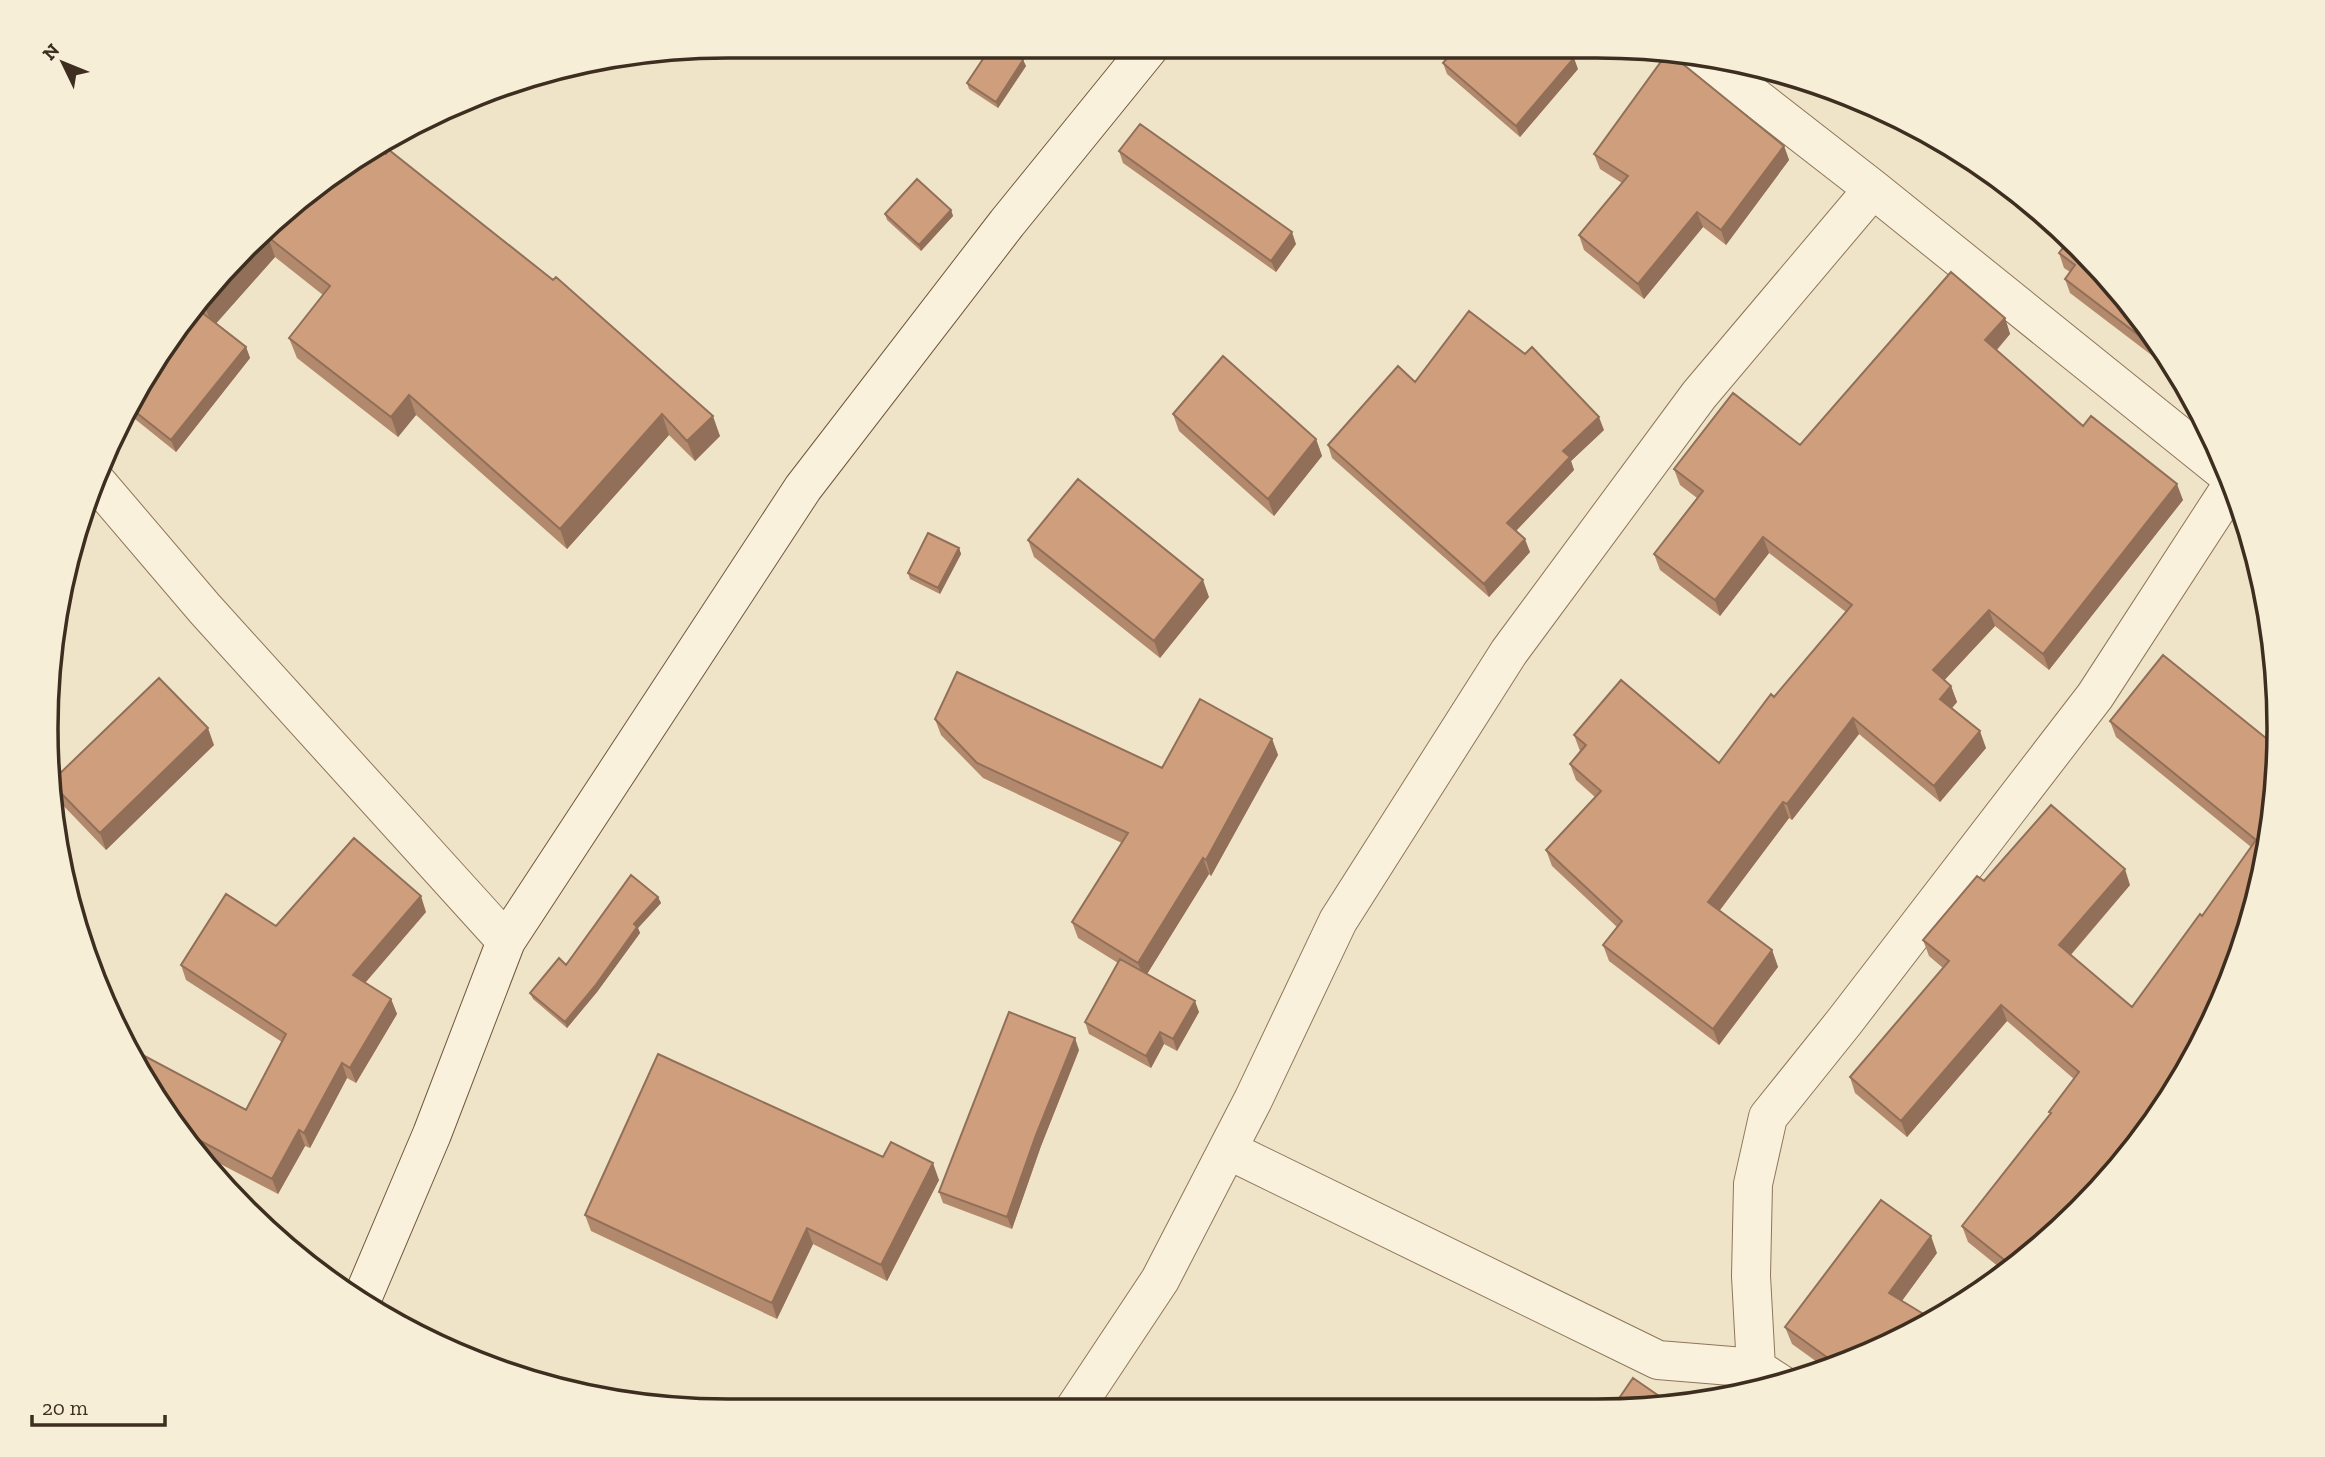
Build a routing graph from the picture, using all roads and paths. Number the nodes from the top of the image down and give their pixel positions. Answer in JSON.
{"nodes":[{"id":1,"x":1141,"y":58,"type":"edge"},
{"id":2,"x":1719,"y":70,"type":"edge"},
{"id":3,"x":1873,"y":190,"type":"junction"},
{"id":4,"x":2211,"y":462,"type":"edge"},
{"id":5,"x":102,"y":489,"type":"edge"},
{"id":6,"x":2225,"y":496,"type":"edge"},
{"id":7,"x":506,"y":941,"type":"junction"},
{"id":8,"x":1228,"y":1150,"type":"junction"},
{"id":9,"x":365,"y":1291,"type":"edge"},
{"id":10,"x":1769,"y":1376,"type":"edge"},
{"id":11,"x":1081,"y":1399,"type":"edge"}],
"edges":[{"from":1,"to":7,"type":"street"},
{"from":2,"to":3,"type":"street"},
{"from":3,"to":4,"type":"street"},
{"from":3,"to":8,"type":"street"},
{"from":5,"to":7,"type":"street"},
{"from":6,"to":10,"type":"street"},
{"from":7,"to":9,"type":"street"},
{"from":8,"to":10,"type":"street"},
{"from":8,"to":11,"type":"street"}]}
